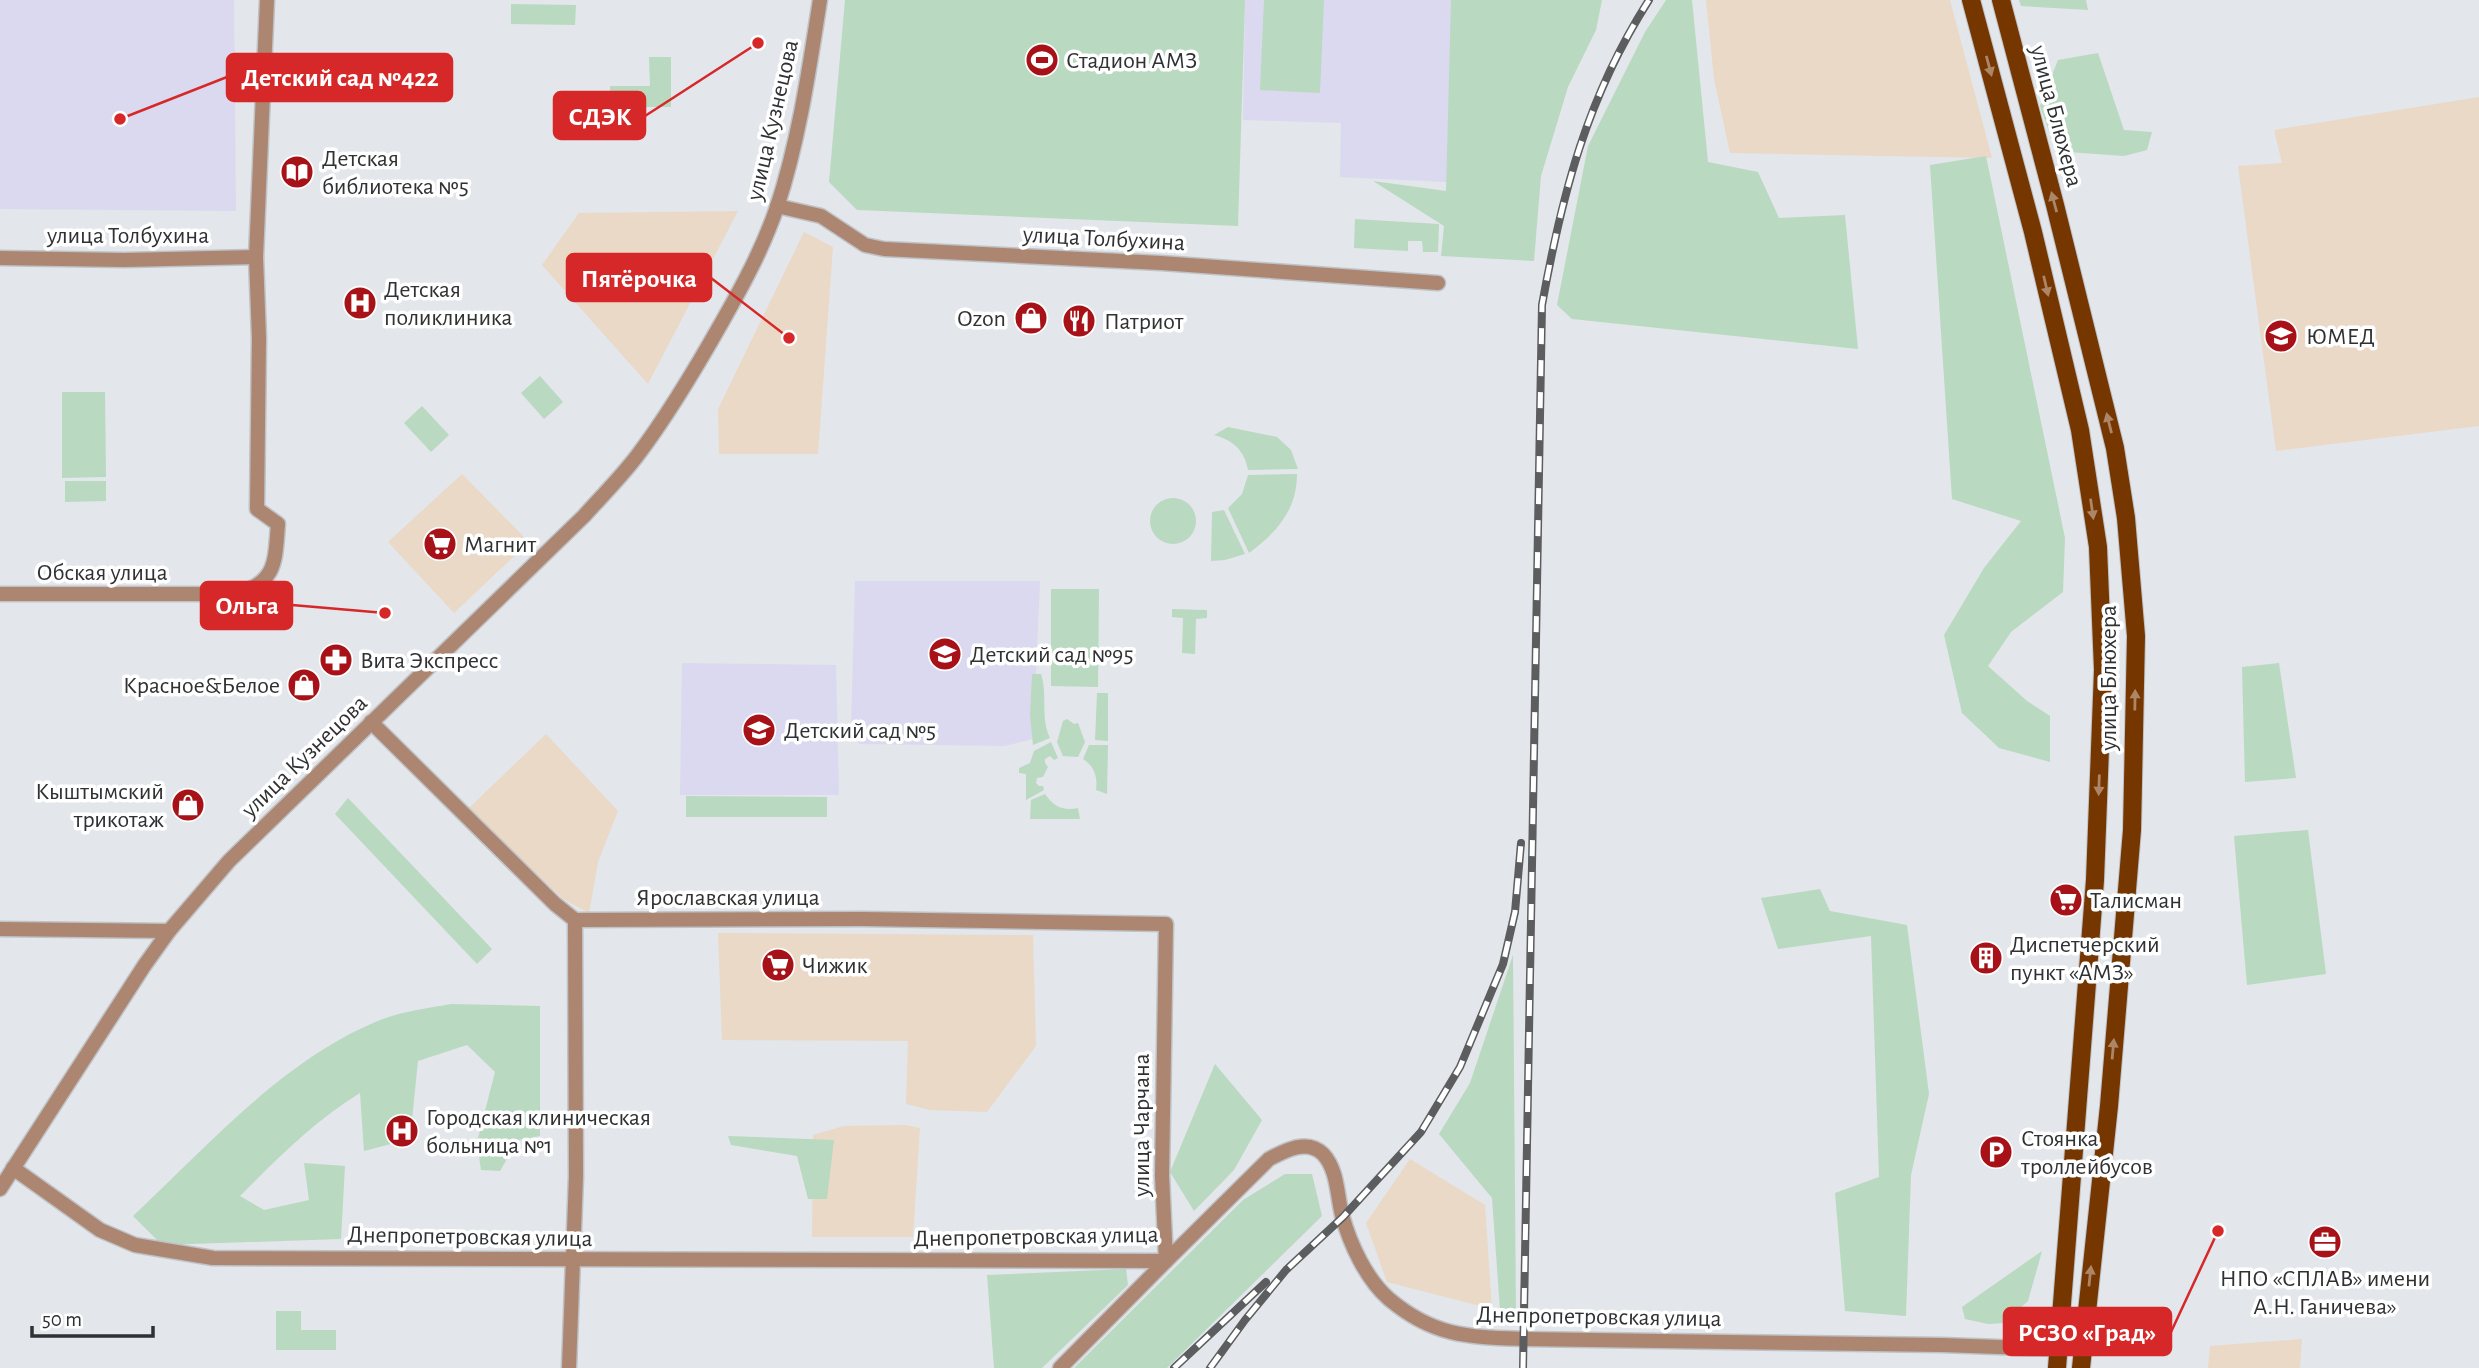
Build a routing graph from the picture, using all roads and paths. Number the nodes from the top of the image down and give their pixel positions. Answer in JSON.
{"nodes":[{"id":1,"x":267,"y":0,"type":"edge"},
{"id":2,"x":820,"y":0,"type":"edge"},
{"id":3,"x":1971,"y":0,"type":"edge"},
{"id":4,"x":2001,"y":0,"type":"edge"},
{"id":5,"x":778,"y":206,"type":"junction"},
{"id":6,"x":256,"y":257,"type":"junction"},
{"id":7,"x":0,"y":258,"type":"edge"},
{"id":8,"x":1438,"y":283,"type":"dead end"},
{"id":9,"x":0,"y":594,"type":"edge"},
{"id":10,"x":371,"y":722,"type":"junction"},
{"id":11,"x":575,"y":920,"type":"junction"},
{"id":12,"x":1166,"y":924,"type":"joint"},
{"id":13,"x":0,"y":929,"type":"edge"},
{"id":14,"x":169,"y":931,"type":"junction"},
{"id":15,"x":13,"y":1168,"type":"junction"},
{"id":16,"x":0,"y":1189,"type":"edge"},
{"id":17,"x":573,"y":1261,"type":"junction"},
{"id":18,"x":1166,"y":1261,"type":"junction"},
{"id":19,"x":2058,"y":1349,"type":"junction"},
{"id":20,"x":2082,"y":1350,"type":"junction"},
{"id":21,"x":569,"y":1368,"type":"edge"},
{"id":22,"x":1060,"y":1368,"type":"edge"},
{"id":23,"x":2057,"y":1368,"type":"edge"},
{"id":24,"x":2081,"y":1368,"type":"edge"}],
"edges":[{"from":1,"to":6,"type":"street"},
{"from":2,"to":5,"type":"street","name":"улица Кузнецова"},
{"from":3,"to":19,"type":"main road","name":"улица Блюхера","one_way":true},
{"from":20,"to":4,"type":"main road","name":"улица Блюхера","one_way":true},
{"from":5,"to":8,"type":"street","name":"улица Толбухина"},
{"from":5,"to":10,"type":"street","name":"улица Кузнецова"},
{"from":6,"to":7,"type":"street","name":"улица Толбухина"},
{"from":6,"to":9,"type":"street","name":"Обская улица"},
{"from":10,"to":11,"type":"street"},
{"from":10,"to":14,"type":"street","name":"улица Кузнецова"},
{"from":11,"to":12,"type":"street","name":"Ярославская улица"},
{"from":11,"to":17,"type":"street"},
{"from":12,"to":18,"type":"street","name":"улица Чарчана"},
{"from":13,"to":14,"type":"street"},
{"from":14,"to":15,"type":"street","name":"улица Кузнецова"},
{"from":15,"to":16,"type":"street","name":"улица Кузнецова"},
{"from":15,"to":17,"type":"street","name":"Днепропетровская улица"},
{"from":17,"to":18,"type":"street","name":"Днепропетровская улица"},
{"from":17,"to":21,"type":"street"},
{"from":18,"to":19,"type":"street","name":"Днепропетровская улица"},
{"from":18,"to":22,"type":"street"},
{"from":19,"to":20,"type":"main road"},
{"from":19,"to":23,"type":"main road","name":"улица Блюхера"},
{"from":20,"to":24,"type":"main road","name":"улица Блюхера"}]}
